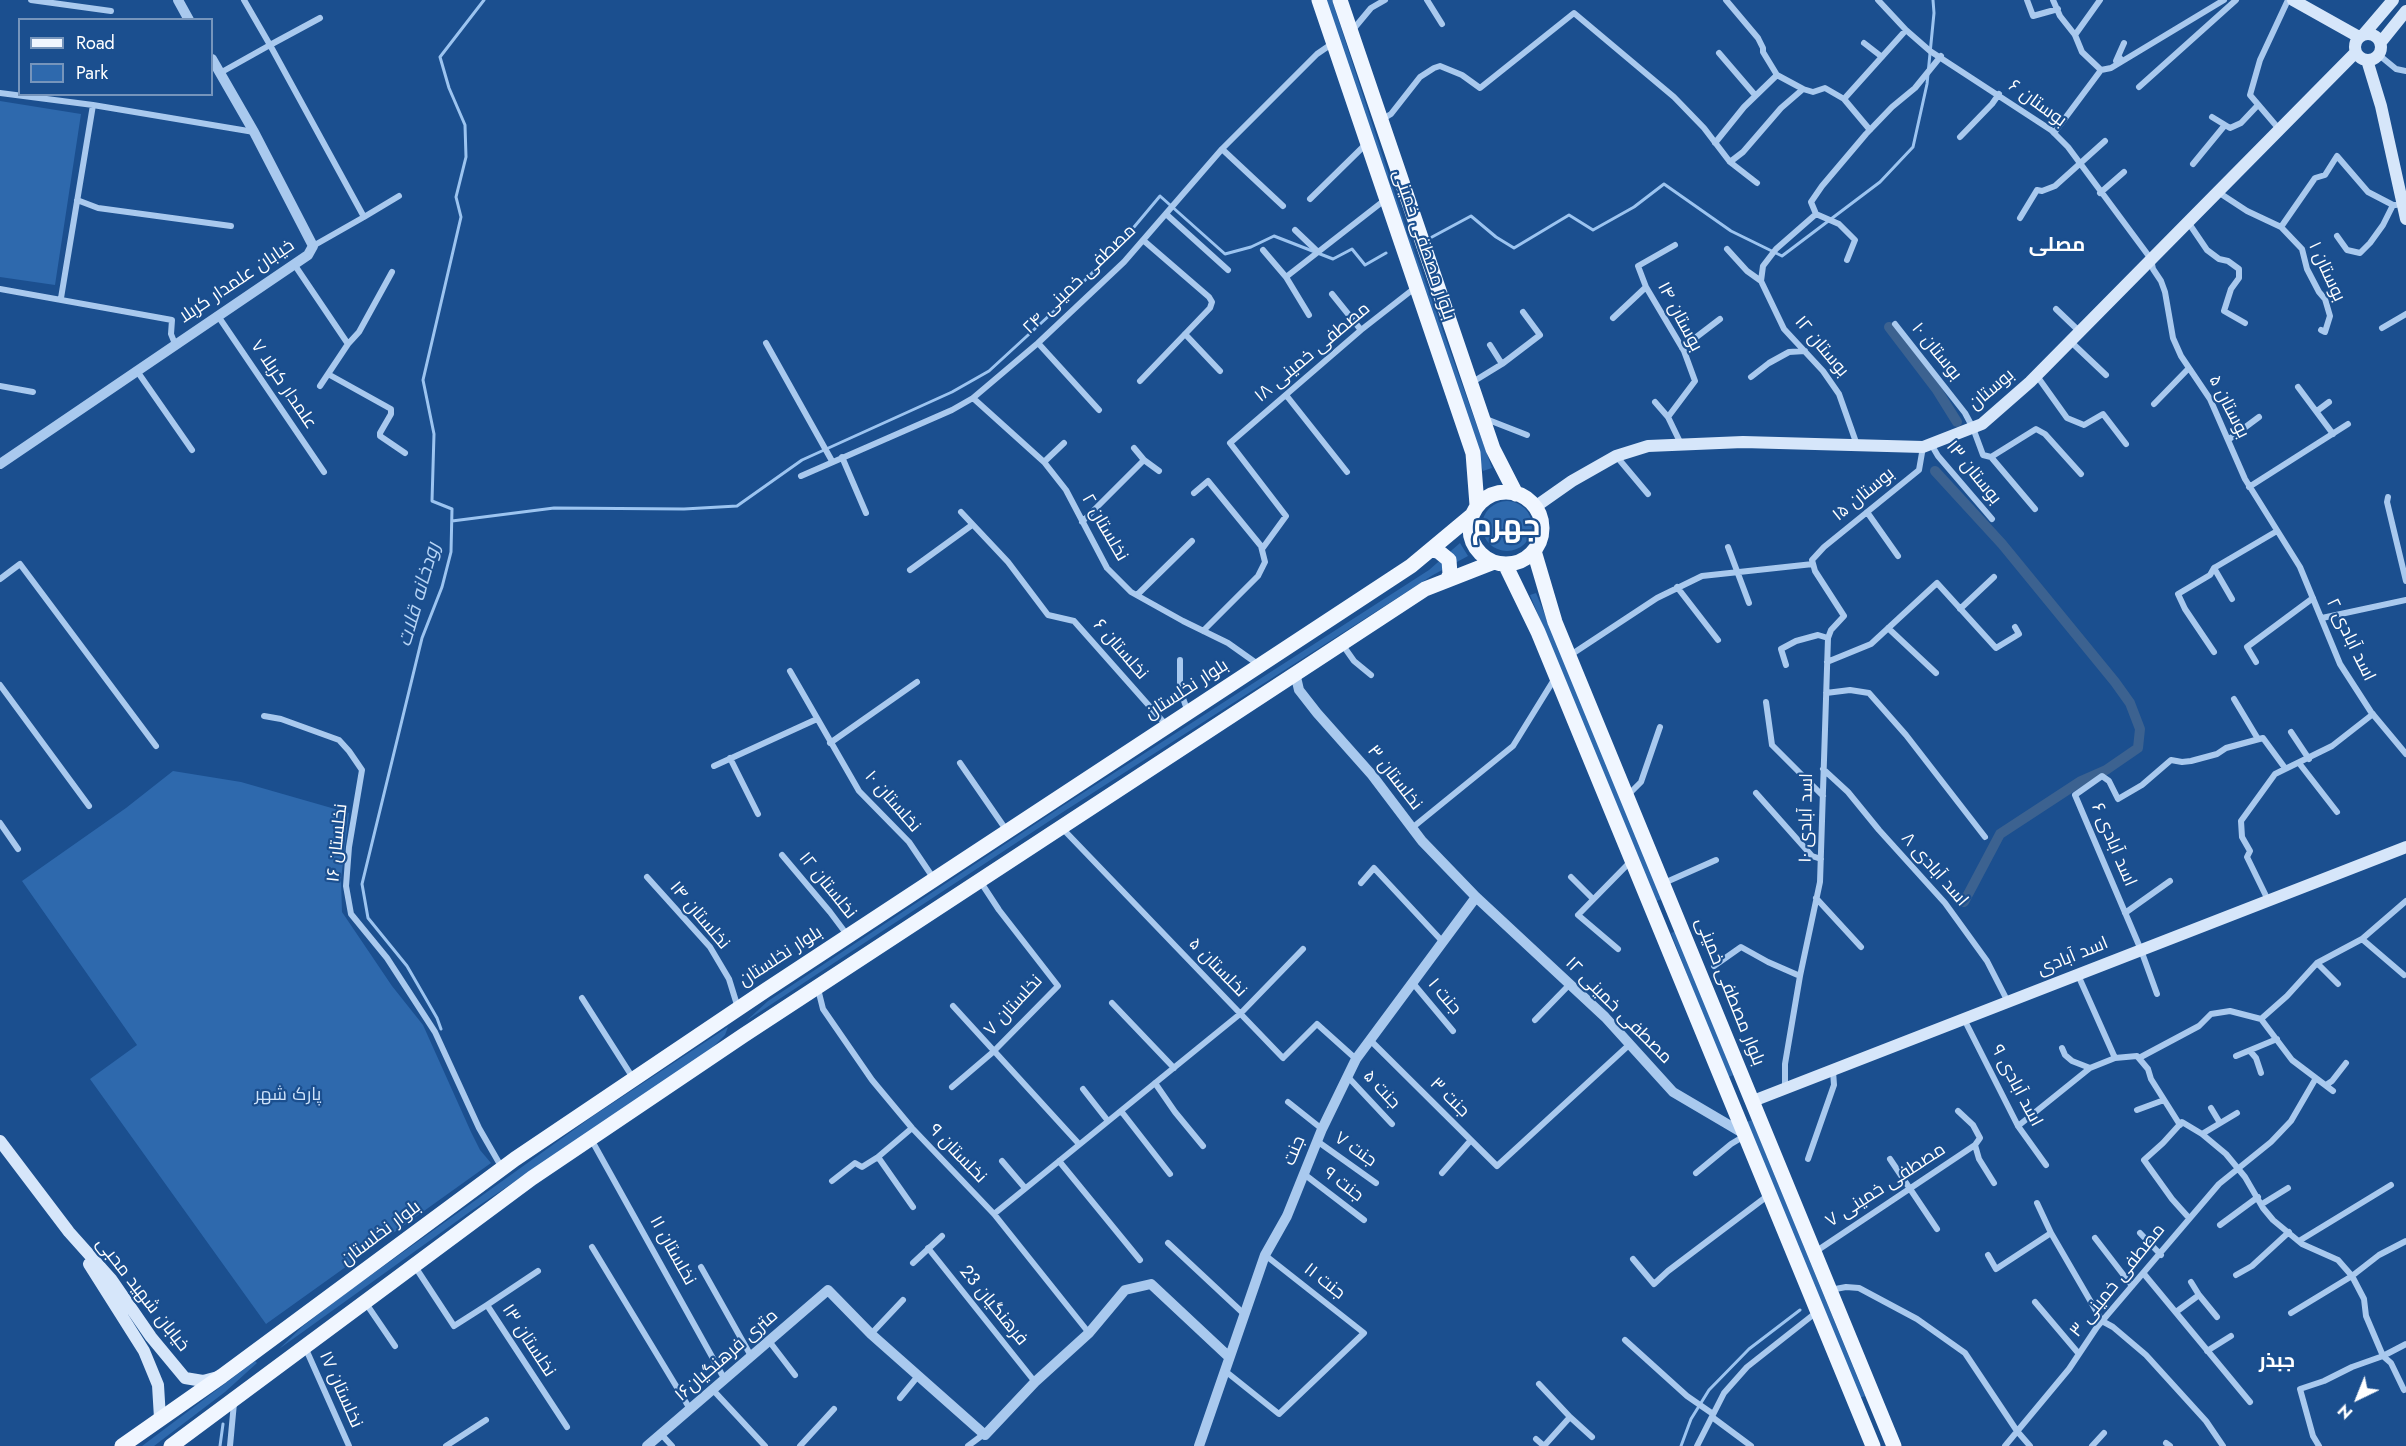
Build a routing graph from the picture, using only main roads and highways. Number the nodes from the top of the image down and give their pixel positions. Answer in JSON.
{"nodes":[{"id":1,"x":1319,"y":0,"type":"edge"},
{"id":2,"x":1340,"y":0,"type":"edge"},
{"id":3,"x":2293,"y":0,"type":"edge"},
{"id":4,"x":2393,"y":0,"type":"edge"},
{"id":5,"x":2406,"y":11,"type":"edge"},
{"id":6,"x":2362,"y":36,"type":"junction"},
{"id":7,"x":2356,"y":52,"type":"junction"},
{"id":8,"x":2376,"y":52,"type":"junction"},
{"id":9,"x":2401,"y":204,"type":"edge"},
{"id":10,"x":2406,"y":219,"type":"edge"},
{"id":11,"x":1516,"y":494,"type":"junction"},
{"id":12,"x":1535,"y":507,"type":"junction"},
{"id":13,"x":1474,"y":511,"type":"junction"},
{"id":14,"x":1431,"y":550,"type":"junction"},
{"id":15,"x":1534,"y":551,"type":"junction"},
{"id":16,"x":1499,"y":563,"type":"junction"},
{"id":17,"x":1447,"y":580,"type":"junction"},
{"id":18,"x":2406,"y":847,"type":"edge"},
{"id":19,"x":1674,"y":910,"type":"junction"},
{"id":20,"x":1656,"y":916,"type":"junction"},
{"id":21,"x":734,"y":1011,"type":"junction"},
{"id":22,"x":744,"y":1035,"type":"junction"},
{"id":23,"x":1753,"y":1101,"type":"junction"},
{"id":24,"x":1735,"y":1108,"type":"junction"},
{"id":25,"x":0,"y":1141,"type":"edge"},
{"id":26,"x":69,"y":1233,"type":"junction"},
{"id":27,"x":222,"y":1376,"type":"junction"},
{"id":28,"x":1879,"y":1410,"type":"junction"},
{"id":29,"x":1861,"y":1417,"type":"junction"},
{"id":30,"x":159,"y":1418,"type":"junction"},
{"id":31,"x":122,"y":1446,"type":"edge"},
{"id":32,"x":171,"y":1446,"type":"edge"},
{"id":33,"x":1873,"y":1446,"type":"edge"},
{"id":34,"x":1894,"y":1446,"type":"edge"}],
"edges":[{"from":1,"to":13,"type":"main road","name":"بلوار مصطفی خمینی"},
{"from":2,"to":11,"type":"main road","name":"بلوار مصطفی خمینی"},
{"from":3,"to":6,"type":"main road"},
{"from":4,"to":6,"type":"main road"},
{"from":5,"to":8,"type":"main road"},
{"from":6,"to":7,"type":"main road"},
{"from":6,"to":8,"type":"main road"},
{"from":7,"to":8,"type":"main road"},
{"from":7,"to":12,"type":"main road","name":"بوستان"},
{"from":8,"to":9,"type":"main road"},
{"from":9,"to":10,"type":"main road"},
{"from":11,"to":12,"type":"main road"},
{"from":11,"to":13,"type":"main road"},
{"from":12,"to":15,"type":"main road"},
{"from":13,"to":14,"type":"main road","name":"بلوار نخلستان"},
{"from":13,"to":16,"type":"main road"},
{"from":14,"to":17,"type":"main road"},
{"from":14,"to":21,"type":"main road","name":"بلوار نخلستان"},
{"from":15,"to":16,"type":"main road"},
{"from":15,"to":19,"type":"main road","name":"بلوار مصطفی خمینی"},
{"from":16,"to":17,"type":"main road"},
{"from":16,"to":20,"type":"main road"},
{"from":17,"to":22,"type":"main road"},
{"from":18,"to":23,"type":"main road","name":"اسد آبادی"},
{"from":19,"to":20,"type":"main road"},
{"from":19,"to":23,"type":"main road","name":"بلوار مصطفی خمینی"},
{"from":20,"to":24,"type":"main road"},
{"from":21,"to":22,"type":"main road"},
{"from":21,"to":27,"type":"main road","name":"بلوار نخلستان"},
{"from":22,"to":32,"type":"main road"},
{"from":23,"to":24,"type":"main road"},
{"from":23,"to":28,"type":"main road","name":"بلوار مصطفی خمینی"},
{"from":24,"to":29,"type":"main road"},
{"from":25,"to":26,"type":"main road","name":"خیابان شهید محبی"},
{"from":26,"to":27,"type":"main road","name":"خیابان شهید محبی"},
{"from":26,"to":30,"type":"main road","name":"خیابان شهید محبی"},
{"from":27,"to":30,"type":"main road","name":"بلوار نخلستان"},
{"from":28,"to":29,"type":"main road"},
{"from":28,"to":34,"type":"main road","name":"بلوار مصطفی خمینی"},
{"from":29,"to":33,"type":"main road"},
{"from":30,"to":31,"type":"main road","name":"بلوار نخلستان"}]}
